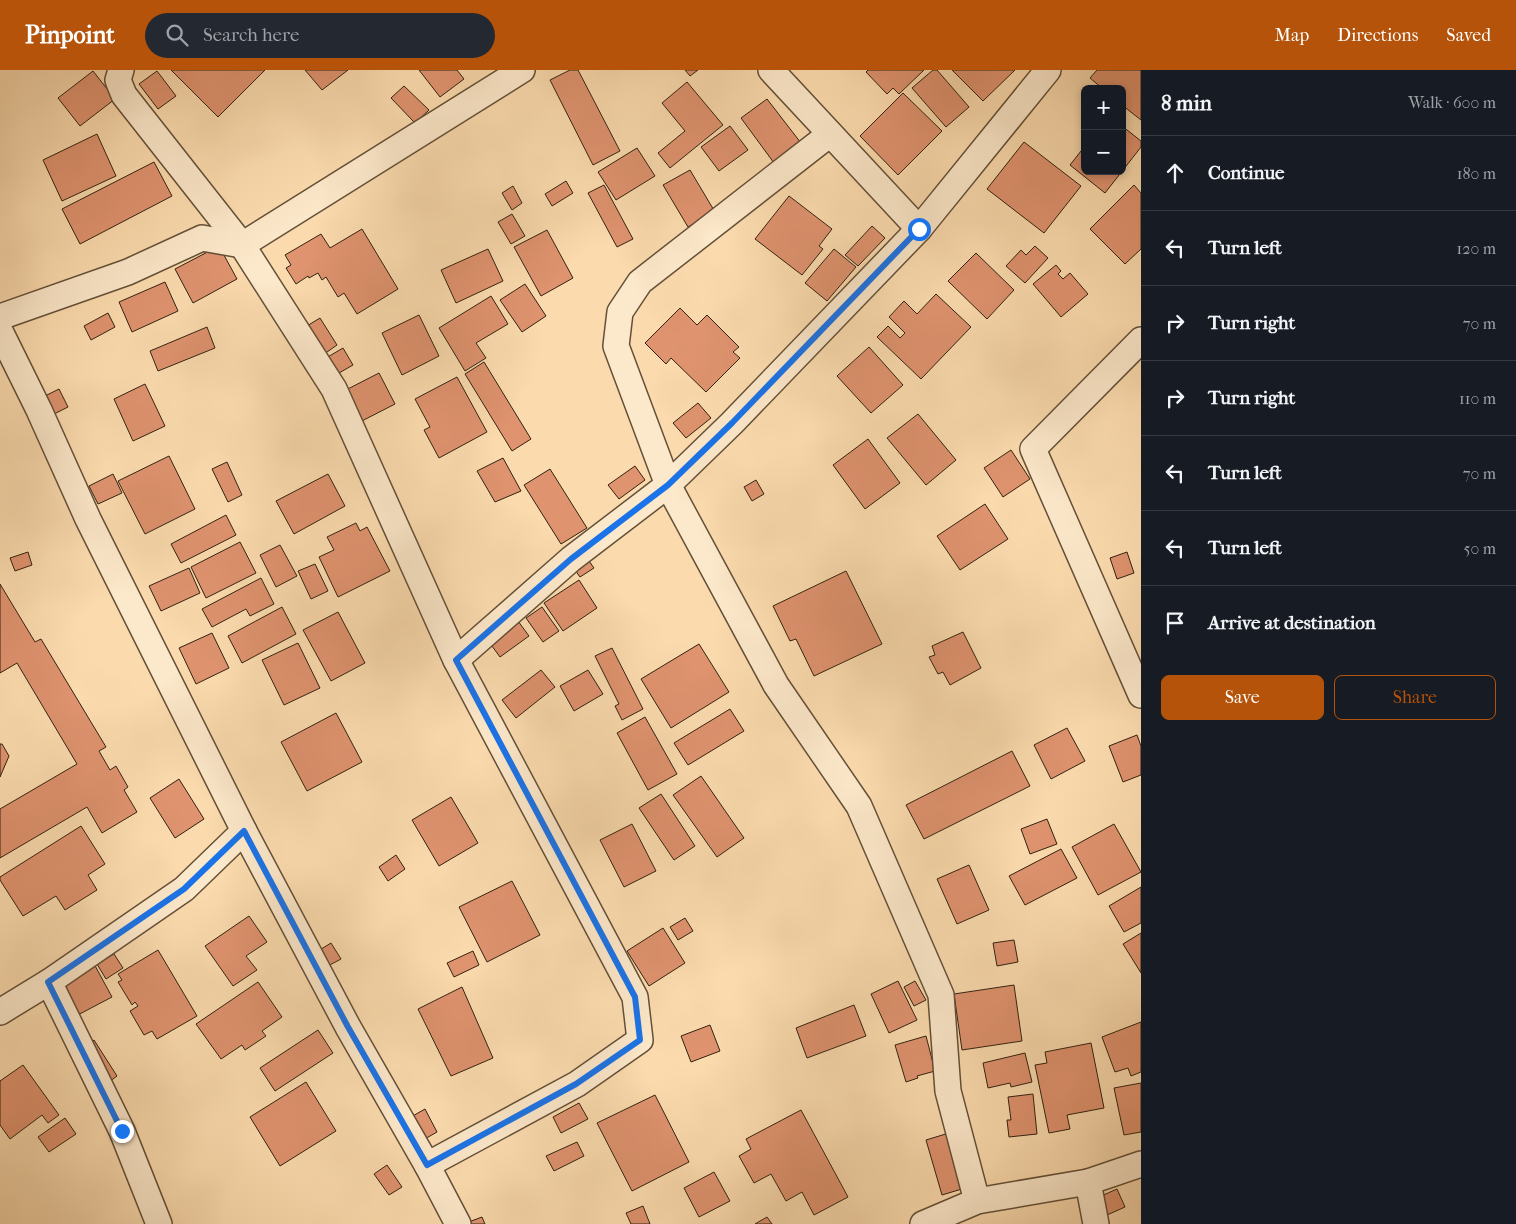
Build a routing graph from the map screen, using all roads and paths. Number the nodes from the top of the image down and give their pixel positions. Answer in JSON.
{"nodes":[{"id":1,"x":121,"y":70,"type":"edge"},
{"id":2,"x":522,"y":70,"type":"edge"},
{"id":3,"x":770,"y":70,"type":"edge"},
{"id":4,"x":1048,"y":70,"type":"edge"},
{"id":5,"x":830,"y":134,"type":"junction"},
{"id":6,"x":919,"y":229,"type":"junction"},
{"id":7,"x":242,"y":245,"type":"junction"},
{"id":8,"x":0,"y":317,"type":"edge"},
{"id":9,"x":0,"y":331,"type":"edge"},
{"id":10,"x":1141,"y":340,"type":"edge"},
{"id":11,"x":668,"y":485,"type":"junction"},
{"id":12,"x":456,"y":660,"type":"junction"},
{"id":13,"x":1141,"y":695,"type":"edge"},
{"id":14,"x":244,"y":831,"type":"junction"},
{"id":15,"x":48,"y":982,"type":"junction"},
{"id":16,"x":0,"y":1012,"type":"edge"},
{"id":17,"x":1141,"y":1164,"type":"edge"},
{"id":18,"x":427,"y":1165,"type":"junction"},
{"id":19,"x":1088,"y":1182,"type":"junction"},
{"id":20,"x":977,"y":1201,"type":"junction"},
{"id":21,"x":159,"y":1224,"type":"edge"},
{"id":22,"x":458,"y":1224,"type":"edge"},
{"id":23,"x":923,"y":1224,"type":"edge"},
{"id":24,"x":1096,"y":1224,"type":"edge"}],
"edges":[{"from":1,"to":7,"type":"street"},
{"from":2,"to":7,"type":"street"},
{"from":3,"to":5,"type":"street"},
{"from":4,"to":6,"type":"street"},
{"from":5,"to":6,"type":"street"},
{"from":5,"to":11,"type":"street"},
{"from":6,"to":11,"type":"street"},
{"from":7,"to":8,"type":"street"},
{"from":7,"to":12,"type":"street"},
{"from":9,"to":14,"type":"street"},
{"from":10,"to":13,"type":"street"},
{"from":11,"to":12,"type":"street"},
{"from":11,"to":20,"type":"street"},
{"from":12,"to":18,"type":"street"},
{"from":14,"to":15,"type":"street"},
{"from":14,"to":18,"type":"street"},
{"from":15,"to":16,"type":"street"},
{"from":15,"to":21,"type":"street"},
{"from":17,"to":19,"type":"street"},
{"from":18,"to":22,"type":"street"},
{"from":19,"to":20,"type":"street"},
{"from":19,"to":24,"type":"street"},
{"from":20,"to":23,"type":"street"}]}
